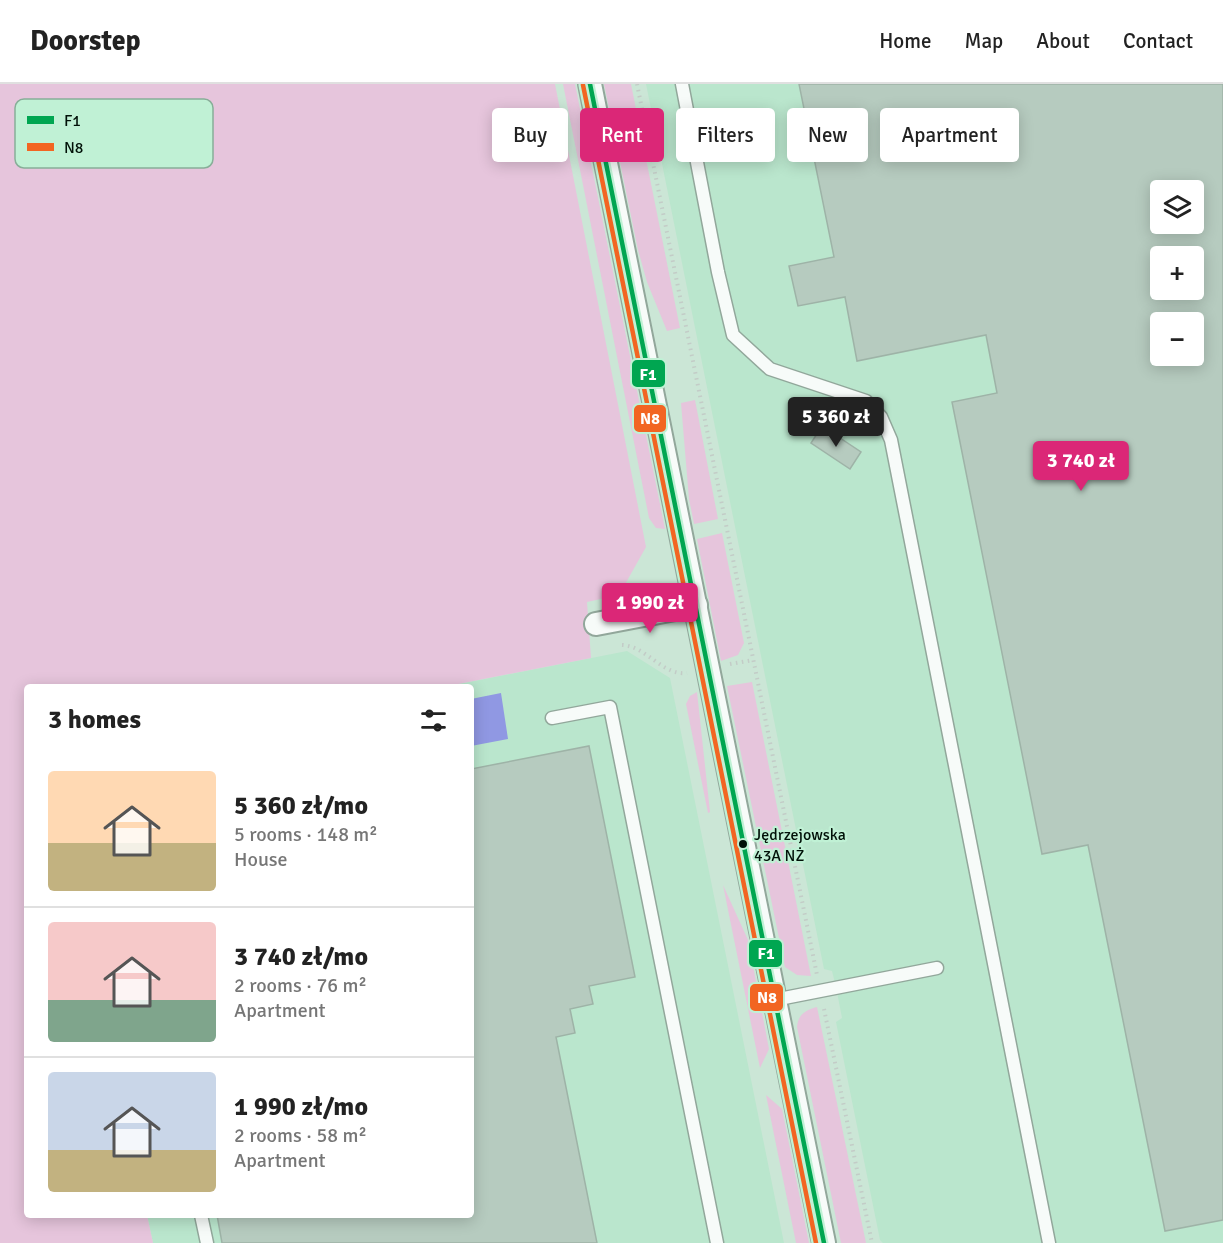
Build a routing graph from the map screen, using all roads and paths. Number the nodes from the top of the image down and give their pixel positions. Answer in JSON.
{"nodes":[{"id":1,"x":591,"y":84,"type":"edge"},
{"id":2,"x":637,"y":84,"type":"edge"},
{"id":3,"x":682,"y":84,"type":"edge"},
{"id":4,"x":696,"y":604,"type":"junction"},
{"id":5,"x":596,"y":624,"type":"dead end"},
{"id":6,"x":615,"y":647,"type":"dead end"},
{"id":7,"x":753,"y":660,"type":"junction"},
{"id":8,"x":722,"y":666,"type":"dead end"},
{"id":9,"x":694,"y":671,"type":"dead end"},
{"id":10,"x":552,"y":718,"type":"dead end"},
{"id":11,"x":937,"y":968,"type":"dead end"},
{"id":12,"x":820,"y":991,"type":"junction"},
{"id":13,"x":774,"y":1000,"type":"junction"},
{"id":14,"x":202,"y":1218,"type":"edge"},
{"id":15,"x":207,"y":1243,"type":"edge"},
{"id":16,"x":717,"y":1243,"type":"edge"},
{"id":17,"x":824,"y":1243,"type":"edge"},
{"id":18,"x":872,"y":1243,"type":"edge"},
{"id":19,"x":1049,"y":1243,"type":"edge"}],
"edges":[{"from":1,"to":4,"type":"street"},
{"from":2,"to":7,"type":"path"},
{"from":3,"to":19,"type":"lane"},
{"from":4,"to":5,"type":"street"},
{"from":4,"to":13,"type":"street"},
{"from":6,"to":9,"type":"path"},
{"from":7,"to":8,"type":"path"},
{"from":7,"to":12,"type":"path"},
{"from":10,"to":16,"type":"lane"},
{"from":11,"to":12,"type":"lane"},
{"from":12,"to":13,"type":"lane"},
{"from":12,"to":18,"type":"path"},
{"from":13,"to":17,"type":"street"},
{"from":14,"to":15,"type":"lane"}]}
